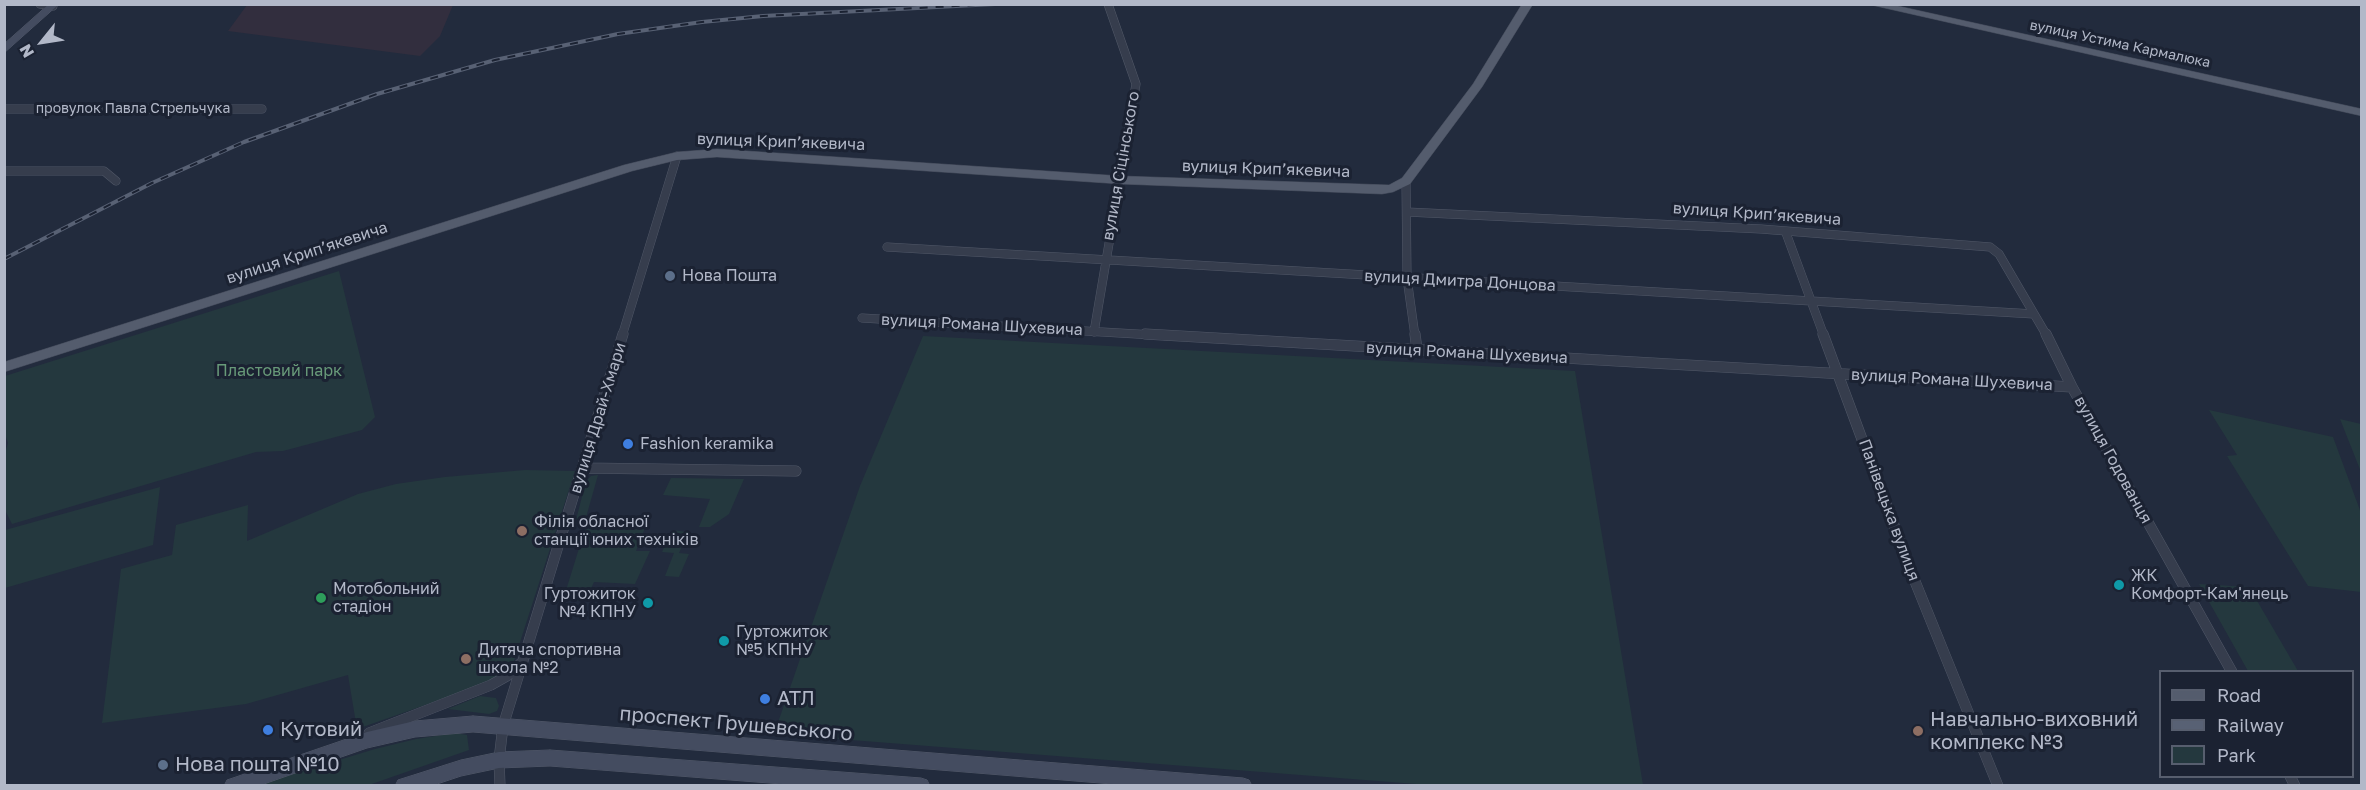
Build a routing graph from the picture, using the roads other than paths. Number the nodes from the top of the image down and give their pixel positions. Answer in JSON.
{"nodes":[{"id":1,"x":40,"y":4,"type":"edge"},
{"id":2,"x":1108,"y":4,"type":"edge"},
{"id":3,"x":1528,"y":4,"type":"edge"},
{"id":4,"x":1872,"y":4,"type":"edge"},
{"id":5,"x":54,"y":5,"type":"edge"},
{"id":6,"x":4,"y":50,"type":"edge"},
{"id":7,"x":4,"y":109,"type":"edge"},
{"id":8,"x":262,"y":109,"type":"dead end"},
{"id":9,"x":2361,"y":113,"type":"edge"},
{"id":10,"x":677,"y":156,"type":"junction"},
{"id":11,"x":4,"y":171,"type":"edge"},
{"id":12,"x":1121,"y":180,"type":"junction"},
{"id":13,"x":116,"y":181,"type":"dead end"},
{"id":14,"x":1406,"y":182,"type":"junction"},
{"id":15,"x":1407,"y":212,"type":"junction"},
{"id":16,"x":1786,"y":233,"type":"junction"},
{"id":17,"x":887,"y":247,"type":"dead end"},
{"id":18,"x":1995,"y":249,"type":"joint"},
{"id":19,"x":1105,"y":258,"type":"junction"},
{"id":20,"x":1407,"y":278,"type":"junction"},
{"id":21,"x":1811,"y":300,"type":"junction"},
{"id":22,"x":2034,"y":314,"type":"junction"},
{"id":23,"x":862,"y":318,"type":"dead end"},
{"id":24,"x":1094,"y":332,"type":"junction"},
{"id":25,"x":1417,"y":350,"type":"junction"},
{"id":26,"x":4,"y":367,"type":"edge"},
{"id":27,"x":1838,"y":374,"type":"junction"},
{"id":28,"x":2072,"y":387,"type":"junction"},
{"id":29,"x":584,"y":468,"type":"junction"},
{"id":30,"x":796,"y":471,"type":"dead end"},
{"id":31,"x":524,"y":658,"type":"junction"},
{"id":32,"x":2231,"y":670,"type":"edge"},
{"id":33,"x":503,"y":726,"type":"junction"},
{"id":34,"x":499,"y":760,"type":"junction"},
{"id":35,"x":295,"y":764,"type":"junction"},
{"id":36,"x":233,"y":786,"type":"edge"},
{"id":37,"x":404,"y":786,"type":"edge"},
{"id":38,"x":500,"y":786,"type":"edge"},
{"id":39,"x":921,"y":786,"type":"edge"},
{"id":40,"x":1243,"y":786,"type":"edge"},
{"id":41,"x":1998,"y":786,"type":"edge"}],
"edges":[{"from":1,"to":5,"type":"street"},
{"from":2,"to":12,"type":"street","name":"вулиця Сіцінського"},
{"from":3,"to":14,"type":"main road"},
{"from":4,"to":9,"type":"main road","name":"вулиця Устима Кармалюка"},
{"from":5,"to":6,"type":"main road"},
{"from":7,"to":8,"type":"street","name":"провулок Павла Стрельчука"},
{"from":10,"to":12,"type":"main road","name":"вулиця Крипʼякевича"},
{"from":10,"to":26,"type":"main road","name":"вулиця Крипʼякевича"},
{"from":10,"to":29,"type":"street","name":"вулиця Драй-Хмари"},
{"from":11,"to":13,"type":"street"},
{"from":12,"to":14,"type":"main road","name":"вулиця Крипʼякевича"},
{"from":12,"to":19,"type":"street","name":"вулиця Сіцінського"},
{"from":14,"to":15,"type":"street"},
{"from":15,"to":16,"type":"street","name":"вулиця Крипʼякевича"},
{"from":15,"to":20,"type":"street"},
{"from":16,"to":18,"type":"street","name":"вулиця Крипʼякевича"},
{"from":16,"to":21,"type":"street","name":"Панівецька вулиця"},
{"from":17,"to":19,"type":"street","name":"вулиця Дмитра Донцова"},
{"from":18,"to":22,"type":"street","name":"вулиця Годованця"},
{"from":19,"to":20,"type":"street","name":"вулиця Дмитра Донцова"},
{"from":19,"to":24,"type":"street","name":"вулиця Сіцінського"},
{"from":20,"to":21,"type":"street","name":"вулиця Дмитра Донцова"},
{"from":20,"to":25,"type":"street"},
{"from":21,"to":22,"type":"street","name":"вулиця Дмитра Донцова"},
{"from":21,"to":27,"type":"street","name":"Панівецька вулиця"},
{"from":22,"to":28,"type":"street","name":"вулиця Годованця"},
{"from":23,"to":24,"type":"street","name":"вулиця Романа Шухевича"},
{"from":24,"to":25,"type":"street","name":"вулиця Романа Шухевича"},
{"from":25,"to":27,"type":"street","name":"вулиця Романа Шухевича"},
{"from":27,"to":28,"type":"street","name":"вулиця Романа Шухевича"},
{"from":27,"to":41,"type":"street","name":"Панівецька вулиця"},
{"from":28,"to":32,"type":"street","name":"вулиця Годованця"},
{"from":29,"to":30,"type":"street"},
{"from":29,"to":31,"type":"street","name":"вулиця Драй-Хмари"},
{"from":31,"to":33,"type":"street","name":"вулиця Драй-Хмари"},
{"from":31,"to":35,"type":"street"},
{"from":33,"to":34,"type":"street","name":"вулиця Драй-Хмари"},
{"from":33,"to":35,"type":"main road","name":"проспект Грушевського"},
{"from":33,"to":40,"type":"main road","name":"проспект Грушевського"},
{"from":34,"to":37,"type":"main road"},
{"from":34,"to":38,"type":"street","name":"вулиця Драй-Хмари"},
{"from":34,"to":39,"type":"main road"},
{"from":35,"to":36,"type":"main road","name":"проспект Грушевського"}]}
